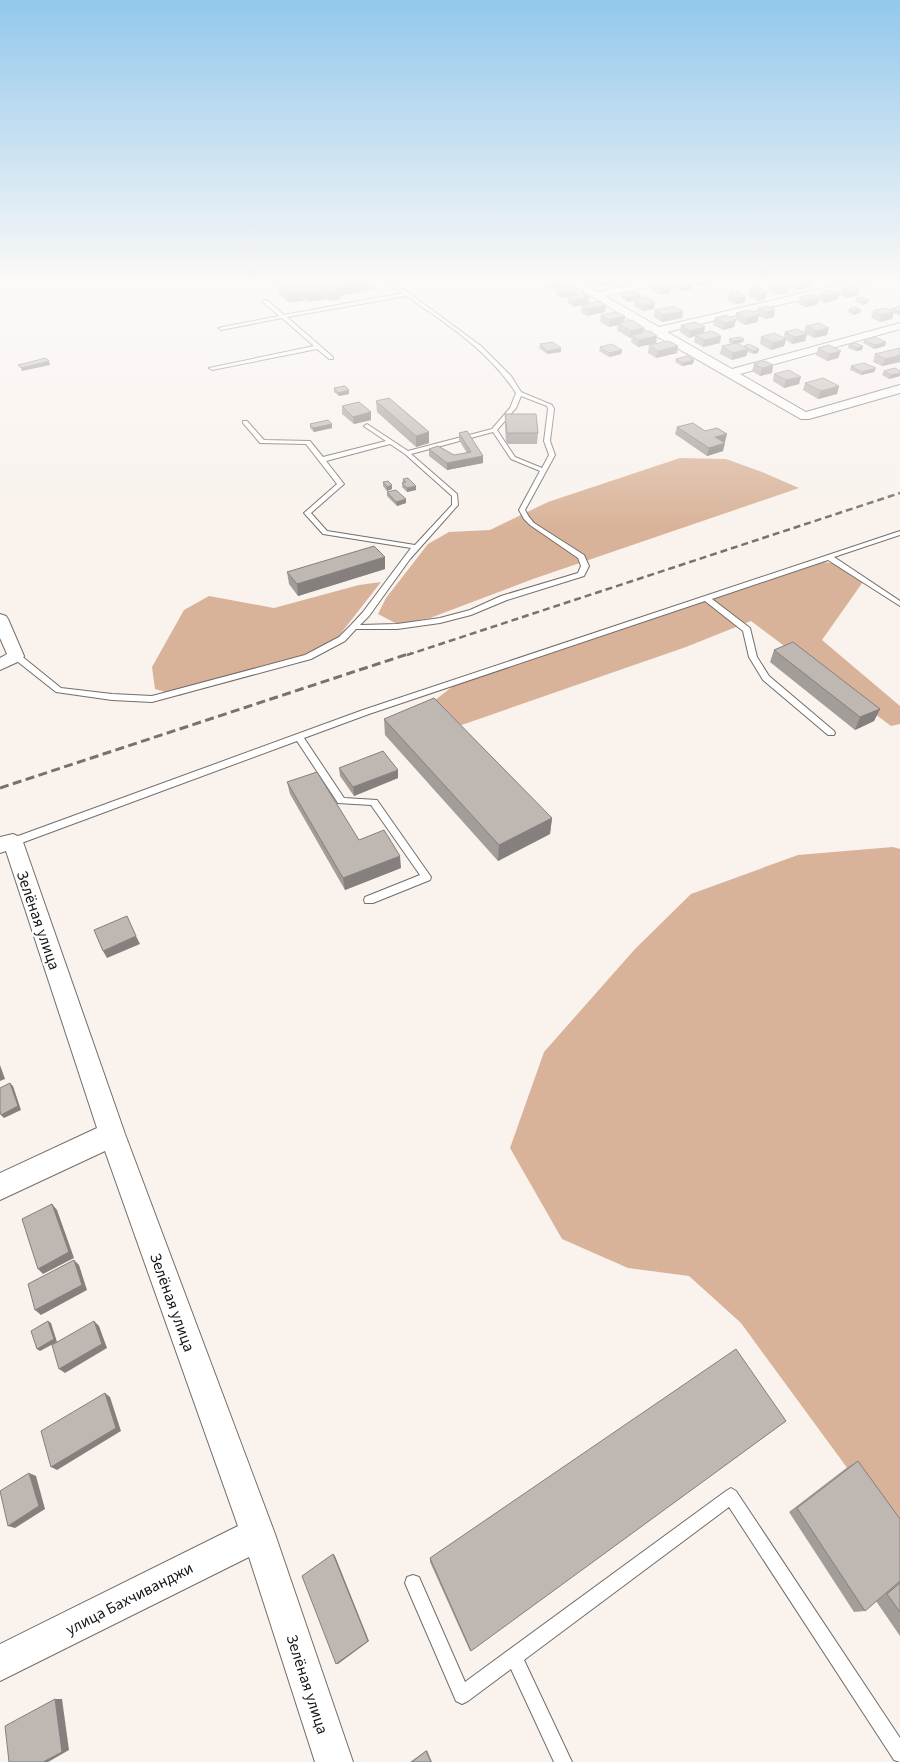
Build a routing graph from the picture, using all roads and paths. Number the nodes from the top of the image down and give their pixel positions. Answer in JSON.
{"nodes":[{"id":1,"x":231,"y":364,"type":"edge"},
{"id":2,"x":498,"y":364,"type":"edge"},
{"id":3,"x":714,"y":364,"type":"edge"},
{"id":4,"x":761,"y":364,"type":"edge"},
{"id":5,"x":212,"y":368,"type":"dead end"},
{"id":6,"x":729,"y":373,"type":"junction"},
{"id":7,"x":900,"y":389,"type":"edge"},
{"id":8,"x":519,"y":393,"type":"junction"},
{"id":9,"x":245,"y":422,"type":"dead end"},
{"id":10,"x":367,"y":426,"type":"dead end"},
{"id":11,"x":494,"y":430,"type":"junction"},
{"id":12,"x":390,"y":442,"type":"junction"},
{"id":13,"x":406,"y":453,"type":"junction"},
{"id":14,"x":322,"y":460,"type":"junction"},
{"id":15,"x":542,"y":470,"type":"junction"},
{"id":16,"x":897,"y":534,"type":"edge"},
{"id":17,"x":416,"y":547,"type":"junction"},
{"id":18,"x":829,"y":557,"type":"junction"},
{"id":19,"x":706,"y":598,"type":"junction"},
{"id":20,"x":900,"y":604,"type":"edge"},
{"id":21,"x":0,"y":619,"type":"edge"},
{"id":22,"x":354,"y":627,"type":"junction"},
{"id":23,"x":16,"y":656,"type":"junction"},
{"id":24,"x":0,"y":665,"type":"edge"},
{"id":25,"x":831,"y":733,"type":"dead end"},
{"id":26,"x":299,"y":737,"type":"junction"},
{"id":27,"x":6,"y":844,"type":"edge"},
{"id":28,"x":369,"y":900,"type":"dead end"},
{"id":29,"x":112,"y":1134,"type":"junction"},
{"id":30,"x":0,"y":1187,"type":"edge"},
{"id":31,"x":258,"y":1534,"type":"junction"},
{"id":32,"x":414,"y":1583,"type":"dead end"},
{"id":33,"x":514,"y":1657,"type":"junction"},
{"id":34,"x":0,"y":1662,"type":"edge"},
{"id":35,"x":900,"y":1754,"type":"edge"},
{"id":36,"x":334,"y":1762,"type":"edge"},
{"id":37,"x":563,"y":1762,"type":"edge"}],
"edges":[{"from":1,"to":5,"type":"lane"},
{"from":2,"to":8,"type":"lane"},
{"from":3,"to":6,"type":"street"},
{"from":4,"to":6,"type":"street"},
{"from":6,"to":7,"type":"street"},
{"from":8,"to":11,"type":"lane"},
{"from":8,"to":15,"type":"lane"},
{"from":9,"to":14,"type":"lane"},
{"from":10,"to":12,"type":"lane"},
{"from":11,"to":13,"type":"lane"},
{"from":11,"to":15,"type":"lane"},
{"from":12,"to":13,"type":"lane"},
{"from":12,"to":14,"type":"lane"},
{"from":13,"to":17,"type":"lane"},
{"from":14,"to":17,"type":"lane"},
{"from":15,"to":22,"type":"lane"},
{"from":16,"to":18,"type":"lane"},
{"from":17,"to":22,"type":"lane"},
{"from":18,"to":19,"type":"lane"},
{"from":18,"to":20,"type":"lane"},
{"from":19,"to":25,"type":"lane"},
{"from":19,"to":26,"type":"lane"},
{"from":21,"to":23,"type":"street"},
{"from":22,"to":23,"type":"lane"},
{"from":23,"to":24,"type":"street"},
{"from":26,"to":27,"type":"lane"},
{"from":26,"to":28,"type":"lane"},
{"from":27,"to":29,"type":"street","name":"Зелёная улица"},
{"from":29,"to":30,"type":"street"},
{"from":29,"to":31,"type":"street","name":"Зелёная улица"},
{"from":31,"to":34,"type":"street","name":"улица Бахчиванджи"},
{"from":31,"to":36,"type":"street","name":"Зелёная улица"},
{"from":32,"to":33,"type":"lane"},
{"from":33,"to":35,"type":"lane"},
{"from":33,"to":37,"type":"lane"}]}
